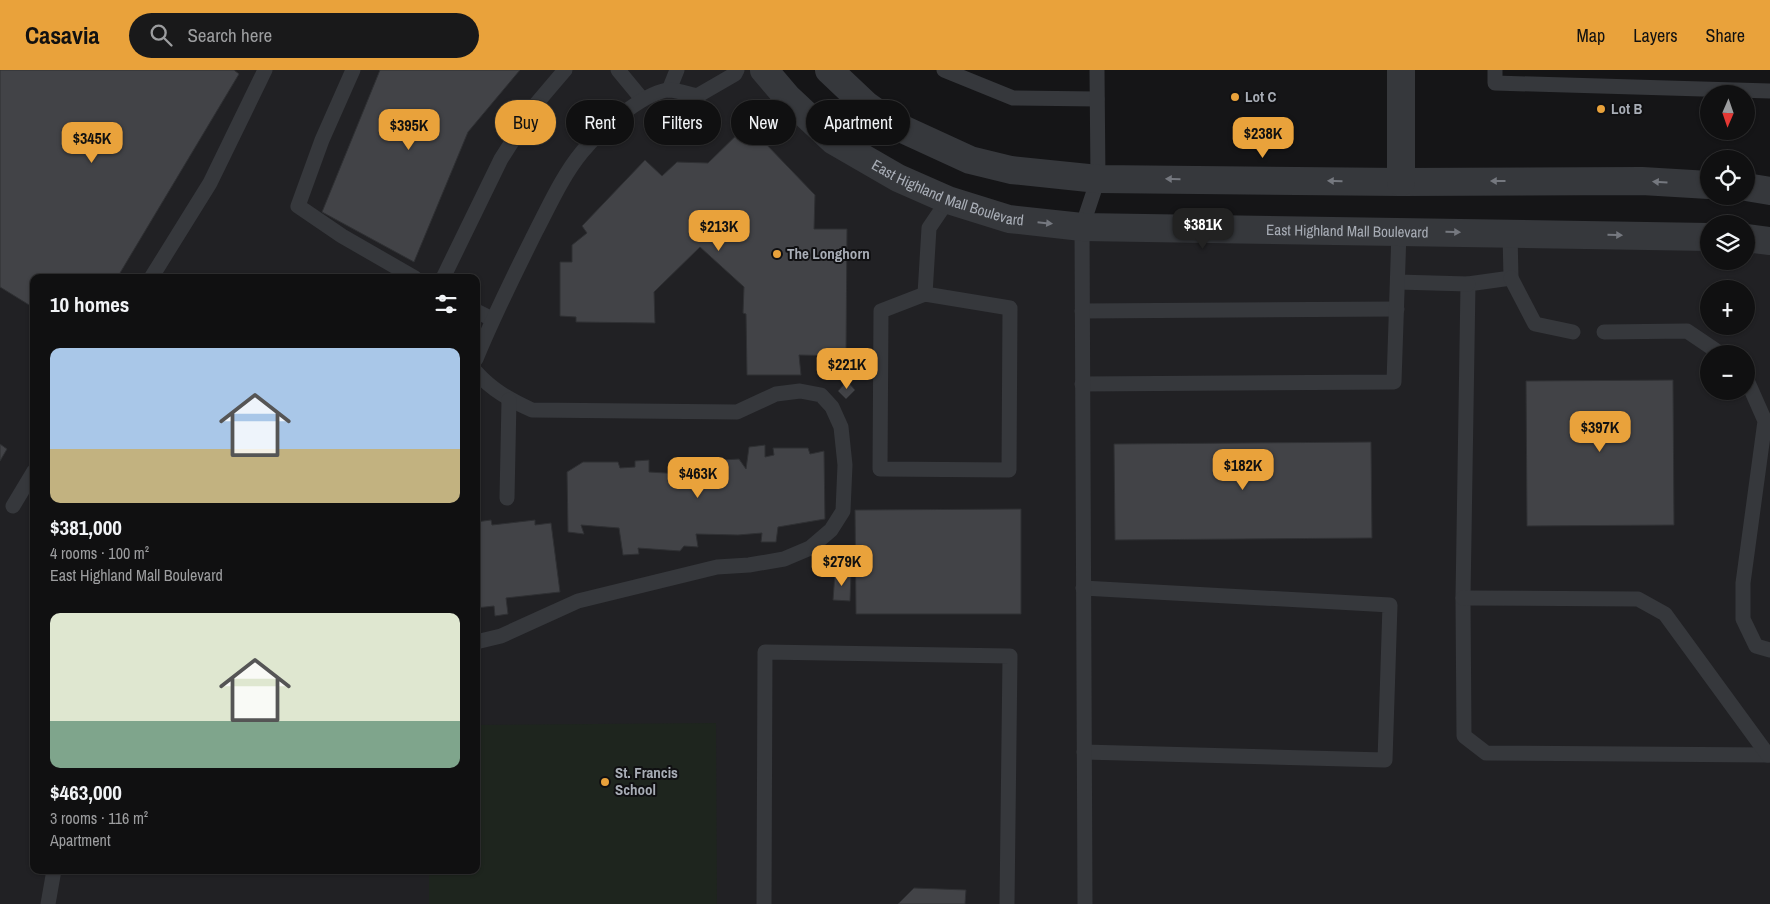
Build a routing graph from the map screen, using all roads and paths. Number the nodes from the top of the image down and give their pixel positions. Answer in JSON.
{"nodes":[{"id":1,"x":265,"y":70,"type":"edge"},
{"id":2,"x":353,"y":70,"type":"edge"},
{"id":3,"x":565,"y":70,"type":"edge"},
{"id":4,"x":618,"y":70,"type":"edge"},
{"id":5,"x":677,"y":70,"type":"edge"},
{"id":6,"x":737,"y":70,"type":"edge"},
{"id":7,"x":764,"y":70,"type":"edge"},
{"id":8,"x":829,"y":70,"type":"edge"},
{"id":9,"x":944,"y":70,"type":"edge"},
{"id":10,"x":1097,"y":70,"type":"edge"},
{"id":11,"x":1401,"y":70,"type":"edge"},
{"id":12,"x":1495,"y":70,"type":"edge"},
{"id":13,"x":668,"y":90,"type":"junction"},
{"id":14,"x":1770,"y":91,"type":"edge"},
{"id":15,"x":642,"y":99,"type":"junction"},
{"id":16,"x":1097,"y":99,"type":"junction"},
{"id":17,"x":1098,"y":179,"type":"junction"},
{"id":18,"x":1401,"y":182,"type":"junction"},
{"id":19,"x":1700,"y":184,"type":"edge"},
{"id":20,"x":1755,"y":188,"type":"edge"},
{"id":21,"x":1770,"y":190,"type":"edge"},
{"id":22,"x":948,"y":200,"type":"junction"},
{"id":23,"x":1082,"y":227,"type":"junction"},
{"id":24,"x":1399,"y":232,"type":"junction"},
{"id":25,"x":1510,"y":233,"type":"junction"},
{"id":26,"x":1700,"y":237,"type":"edge"},
{"id":27,"x":1755,"y":239,"type":"edge"},
{"id":28,"x":1770,"y":241,"type":"edge"},
{"id":29,"x":153,"y":274,"type":"edge"},
{"id":30,"x":408,"y":274,"type":"edge"},
{"id":31,"x":445,"y":274,"type":"edge"},
{"id":32,"x":1510,"y":278,"type":"junction"},
{"id":33,"x":1398,"y":282,"type":"junction"},
{"id":34,"x":1468,"y":284,"type":"junction"},
{"id":35,"x":925,"y":294,"type":"junction"},
{"id":36,"x":1397,"y":309,"type":"junction"},
{"id":37,"x":1082,"y":310,"type":"junction"},
{"id":38,"x":480,"y":313,"type":"edge"},
{"id":39,"x":492,"y":320,"type":"junction"},
{"id":40,"x":1574,"y":332,"type":"dead end"},
{"id":41,"x":1604,"y":332,"type":"dead end"},
{"id":42,"x":1708,"y":345,"type":"edge"},
{"id":43,"x":480,"y":349,"type":"edge"},
{"id":44,"x":480,"y":377,"type":"edge"},
{"id":45,"x":1082,"y":384,"type":"junction"},
{"id":46,"x":1755,"y":398,"type":"edge"},
{"id":47,"x":509,"y":400,"type":"junction"},
{"id":48,"x":30,"y":478,"type":"edge"},
{"id":49,"x":507,"y":498,"type":"dead end"},
{"id":50,"x":13,"y":506,"type":"dead end"},
{"id":51,"x":1084,"y":588,"type":"junction"},
{"id":52,"x":1463,"y":598,"type":"junction"},
{"id":53,"x":480,"y":641,"type":"edge"},
{"id":54,"x":1770,"y":650,"type":"edge"},
{"id":55,"x":1084,"y":752,"type":"junction"},
{"id":56,"x":1769,"y":755,"type":"edge"},
{"id":57,"x":53,"y":874,"type":"edge"},
{"id":58,"x":48,"y":904,"type":"edge"},
{"id":59,"x":764,"y":904,"type":"edge"},
{"id":60,"x":1007,"y":904,"type":"edge"},
{"id":61,"x":1085,"y":904,"type":"edge"}],
"edges":[{"from":1,"to":29,"type":"lane"},
{"from":2,"to":30,"type":"lane"},
{"from":3,"to":31,"type":"lane"},
{"from":4,"to":15,"type":"lane"},
{"from":5,"to":13,"type":"lane"},
{"from":6,"to":13,"type":"lane"},
{"from":7,"to":22,"type":"street","name":"East Highland Mall Boulevard"},
{"from":8,"to":17,"type":"street"},
{"from":9,"to":16,"type":"lane"},
{"from":10,"to":16,"type":"lane"},
{"from":11,"to":18,"type":"street"},
{"from":12,"to":14,"type":"lane"},
{"from":13,"to":15,"type":"lane"},
{"from":15,"to":39,"type":"lane"},
{"from":16,"to":17,"type":"lane"},
{"from":18,"to":17,"type":"street","one_way":true},
{"from":17,"to":23,"type":"lane"},
{"from":19,"to":18,"type":"street","one_way":true},
{"from":20,"to":21,"type":"street"},
{"from":22,"to":23,"type":"street","name":"East Highland Mall Boulevard","one_way":true},
{"from":22,"to":35,"type":"lane"},
{"from":23,"to":24,"type":"street","name":"East Highland Mall Boulevard"},
{"from":23,"to":37,"type":"lane"},
{"from":24,"to":25,"type":"street","name":"East Highland Mall Boulevard","one_way":true},
{"from":24,"to":33,"type":"lane"},
{"from":25,"to":26,"type":"street","name":"East Highland Mall Boulevard","one_way":true},
{"from":25,"to":32,"type":"lane"},
{"from":27,"to":28,"type":"street"},
{"from":32,"to":34,"type":"lane"},
{"from":32,"to":40,"type":"lane"},
{"from":33,"to":34,"type":"lane"},
{"from":33,"to":36,"type":"lane"},
{"from":34,"to":52,"type":"lane"},
{"from":35,"to":35,"type":"lane"},
{"from":36,"to":37,"type":"lane"},
{"from":36,"to":45,"type":"lane"},
{"from":37,"to":45,"type":"lane"},
{"from":38,"to":39,"type":"lane"},
{"from":39,"to":43,"type":"lane"},
{"from":41,"to":42,"type":"lane"},
{"from":44,"to":47,"type":"lane"},
{"from":45,"to":51,"type":"lane"},
{"from":46,"to":54,"type":"lane"},
{"from":47,"to":49,"type":"lane"},
{"from":47,"to":53,"type":"lane"},
{"from":48,"to":50,"type":"lane"},
{"from":51,"to":55,"type":"lane"},
{"from":51,"to":55,"type":"lane"},
{"from":52,"to":56,"type":"lane"},
{"from":52,"to":56,"type":"lane"},
{"from":55,"to":61,"type":"lane"},
{"from":57,"to":58,"type":"lane"},
{"from":59,"to":60,"type":"lane"}]}
